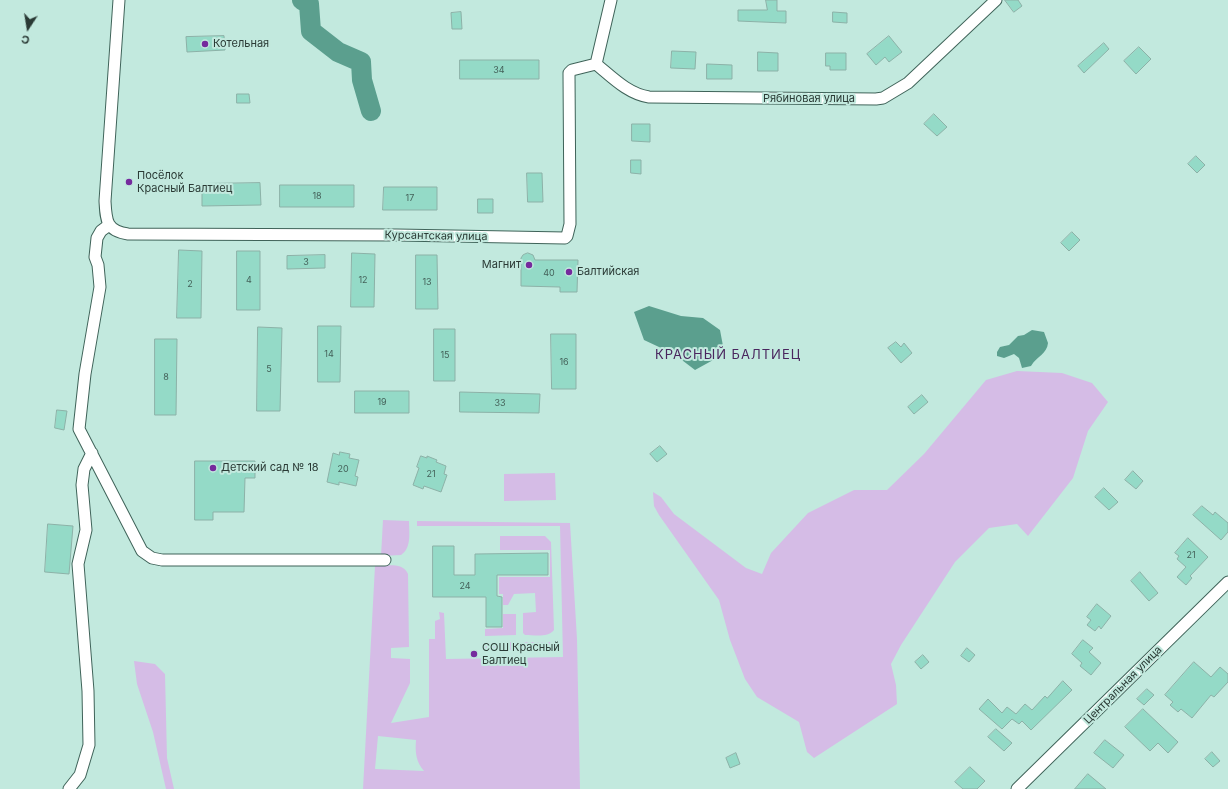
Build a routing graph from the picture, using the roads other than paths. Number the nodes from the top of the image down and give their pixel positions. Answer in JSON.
{"nodes":[{"id":1,"x":119,"y":0,"type":"edge"},
{"id":2,"x":611,"y":0,"type":"edge"},
{"id":3,"x":996,"y":0,"type":"edge"},
{"id":4,"x":596,"y":64,"type":"junction"},
{"id":5,"x":111,"y":227,"type":"junction"},
{"id":6,"x":92,"y":453,"type":"junction"},
{"id":7,"x":385,"y":560,"type":"dead end"},
{"id":8,"x":1228,"y":582,"type":"edge"},
{"id":9,"x":69,"y":789,"type":"edge"},
{"id":10,"x":1017,"y":789,"type":"edge"}],
"edges":[{"from":1,"to":5,"type":"street"},
{"from":2,"to":4,"type":"street"},
{"from":3,"to":4,"type":"street","name":"Рябиновая улица"},
{"from":4,"to":5,"type":"street","name":"Курсантская улица"},
{"from":5,"to":6,"type":"street"},
{"from":6,"to":7,"type":"street"},
{"from":6,"to":9,"type":"street"},
{"from":8,"to":10,"type":"street","name":"Центральная улица"}]}
